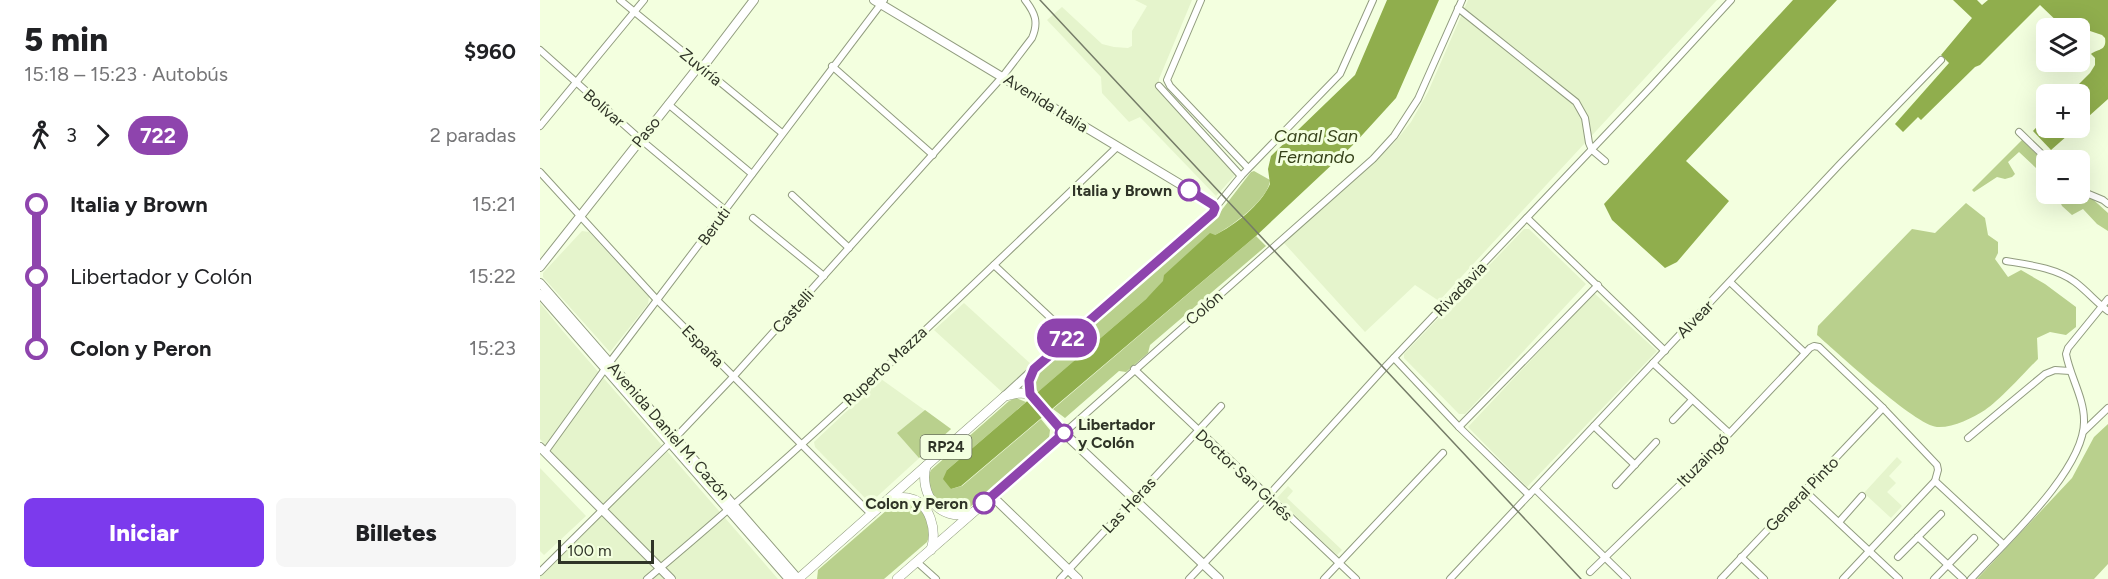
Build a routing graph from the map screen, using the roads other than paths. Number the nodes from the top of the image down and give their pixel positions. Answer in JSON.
{"nodes":[{"id":1,"x":620,"y":0,"type":"edge"},
{"id":2,"x":644,"y":0,"type":"edge"},
{"id":3,"x":754,"y":0,"type":"edge"},
{"id":4,"x":1025,"y":0,"type":"edge"},
{"id":5,"x":1201,"y":0,"type":"edge"},
{"id":6,"x":1373,"y":0,"type":"edge"},
{"id":7,"x":1462,"y":0,"type":"edge"},
{"id":8,"x":1731,"y":0,"type":"edge"},
{"id":9,"x":880,"y":1,"type":"edge"},
{"id":10,"x":1458,"y":8,"type":"junction"},
{"id":11,"x":634,"y":12,"type":"junction"},
{"id":12,"x":540,"y":50,"type":"edge"},
{"id":13,"x":1941,"y":60,"type":"dead end"},
{"id":14,"x":701,"y":66,"type":"junction"},
{"id":15,"x":832,"y":66,"type":"junction"},
{"id":16,"x":1003,"y":76,"type":"junction"},
{"id":17,"x":576,"y":83,"type":"junction"},
{"id":18,"x":1159,"y":86,"type":"dead end"},
{"id":19,"x":668,"y":104,"type":"junction"},
{"id":20,"x":540,"y":126,"type":"edge"},
{"id":21,"x":2019,"y":132,"type":"dead end"},
{"id":22,"x":782,"y":133,"type":"junction"},
{"id":23,"x":640,"y":139,"type":"junction"},
{"id":24,"x":1117,"y":147,"type":"junction"},
{"id":25,"x":1592,"y":150,"type":"junction"},
{"id":26,"x":2038,"y":150,"type":"edge"},
{"id":27,"x":933,"y":155,"type":"junction"},
{"id":28,"x":1605,"y":161,"type":"dead end"},
{"id":29,"x":1248,"y":168,"type":"junction"},
{"id":30,"x":540,"y":172,"type":"edge"},
{"id":31,"x":752,"y":174,"type":"junction"},
{"id":32,"x":1241,"y":176,"type":"junction"},
{"id":33,"x":792,"y":195,"type":"dead end"},
{"id":34,"x":2090,"y":195,"type":"edge"},
{"id":35,"x":2108,"y":204,"type":"edge"},
{"id":36,"x":1215,"y":208,"type":"junction"},
{"id":37,"x":725,"y":210,"type":"junction"},
{"id":38,"x":580,"y":217,"type":"junction"},
{"id":39,"x":753,"y":218,"type":"dead end"},
{"id":40,"x":1527,"y":218,"type":"junction"},
{"id":41,"x":849,"y":248,"type":"junction"},
{"id":42,"x":2007,"y":261,"type":"dead end"},
{"id":43,"x":994,"y":265,"type":"junction"},
{"id":44,"x":540,"y":267,"type":"edge"},
{"id":45,"x":824,"y":276,"type":"junction"},
{"id":46,"x":1730,"y":282,"type":"junction"},
{"id":47,"x":540,"y":284,"type":"edge"},
{"id":48,"x":1598,"y":285,"type":"junction"},
{"id":49,"x":540,"y":294,"type":"edge"},
{"id":50,"x":2108,"y":299,"type":"edge"},
{"id":51,"x":658,"y":301,"type":"junction"},
{"id":52,"x":2102,"y":307,"type":"junction"},
{"id":53,"x":2108,"y":312,"type":"edge"},
{"id":54,"x":1070,"y":336,"type":"junction"},
{"id":55,"x":1665,"y":351,"type":"junction"},
{"id":56,"x":1805,"y":353,"type":"junction"},
{"id":57,"x":1394,"y":357,"type":"junction"},
{"id":58,"x":1653,"y":363,"type":"junction"},
{"id":59,"x":608,"y":365,"type":"junction"},
{"id":60,"x":1034,"y":369,"type":"junction"},
{"id":61,"x":1134,"y":369,"type":"junction"},
{"id":62,"x":2070,"y":371,"type":"junction"},
{"id":63,"x":733,"y":377,"type":"junction"},
{"id":64,"x":1030,"y":394,"type":"junction"},
{"id":65,"x":1005,"y":396,"type":"junction"},
{"id":66,"x":1692,"y":400,"type":"junction"},
{"id":67,"x":1221,"y":406,"type":"dead end"},
{"id":68,"x":1883,"y":408,"type":"junction"},
{"id":69,"x":2108,"y":408,"type":"edge"},
{"id":70,"x":1673,"y":420,"type":"dead end"},
{"id":71,"x":1459,"y":426,"type":"junction"},
{"id":72,"x":1594,"y":426,"type":"junction"},
{"id":73,"x":2084,"y":431,"type":"junction"},
{"id":74,"x":1198,"y":432,"type":"junction"},
{"id":75,"x":1064,"y":433,"type":"junction"},
{"id":76,"x":1729,"y":433,"type":"junction"},
{"id":77,"x":1968,"y":438,"type":"dead end"},
{"id":78,"x":672,"y":441,"type":"junction"},
{"id":79,"x":1656,"y":442,"type":"dead end"},
{"id":80,"x":801,"y":444,"type":"junction"},
{"id":81,"x":543,"y":450,"type":"edge"},
{"id":82,"x":1443,"y":453,"type":"dead end"},
{"id":83,"x":1635,"y":465,"type":"junction"},
{"id":84,"x":926,"y":466,"type":"junction"},
{"id":85,"x":1935,"y":481,"type":"junction"},
{"id":86,"x":1616,"y":485,"type":"dead end"},
{"id":87,"x":1535,"y":489,"type":"junction"},
{"id":88,"x":1805,"y":490,"type":"junction"},
{"id":89,"x":1529,"y":495,"type":"junction"},
{"id":90,"x":992,"y":496,"type":"junction"},
{"id":91,"x":1268,"y":496,"type":"junction"},
{"id":92,"x":1862,"y":496,"type":"dead end"},
{"id":93,"x":888,"y":500,"type":"junction"},
{"id":94,"x":1134,"y":500,"type":"junction"},
{"id":95,"x":731,"y":507,"type":"junction"},
{"id":96,"x":602,"y":509,"type":"junction"},
{"id":97,"x":972,"y":513,"type":"junction"},
{"id":98,"x":872,"y":514,"type":"junction"},
{"id":99,"x":1941,"y":514,"type":"dead end"},
{"id":100,"x":1839,"y":522,"type":"junction"},
{"id":101,"x":1918,"y":537,"type":"junction"},
{"id":102,"x":1974,"y":538,"type":"dead end"},
{"id":103,"x":2003,"y":544,"type":"junction"},
{"id":104,"x":931,"y":550,"type":"junction"},
{"id":105,"x":1869,"y":551,"type":"junction"},
{"id":106,"x":1741,"y":557,"type":"junction"},
{"id":107,"x":1898,"y":557,"type":"dead end"},
{"id":108,"x":1605,"y":558,"type":"junction"},
{"id":109,"x":917,"y":562,"type":"junction"},
{"id":110,"x":1339,"y":563,"type":"junction"},
{"id":111,"x":1204,"y":564,"type":"junction"},
{"id":112,"x":1948,"y":565,"type":"junction"},
{"id":113,"x":811,"y":567,"type":"junction"},
{"id":114,"x":660,"y":568,"type":"junction"},
{"id":115,"x":1068,"y":570,"type":"junction"},
{"id":116,"x":540,"y":572,"type":"edge"},
{"id":117,"x":1590,"y":572,"type":"dead end"},
{"id":118,"x":647,"y":579,"type":"edge"},
{"id":119,"x":671,"y":579,"type":"edge"},
{"id":120,"x":789,"y":579,"type":"edge"},
{"id":121,"x":798,"y":579,"type":"edge"},
{"id":122,"x":813,"y":579,"type":"edge"},
{"id":123,"x":897,"y":579,"type":"edge"},
{"id":124,"x":936,"y":579,"type":"edge"},
{"id":125,"x":1060,"y":579,"type":"edge"},
{"id":126,"x":1078,"y":579,"type":"edge"},
{"id":127,"x":1189,"y":579,"type":"edge"},
{"id":128,"x":1219,"y":579,"type":"edge"},
{"id":129,"x":1324,"y":579,"type":"edge"},
{"id":130,"x":1356,"y":579,"type":"edge"},
{"id":131,"x":1450,"y":579,"type":"edge"},
{"id":132,"x":1627,"y":579,"type":"edge"},
{"id":133,"x":1721,"y":579,"type":"edge"},
{"id":134,"x":1764,"y":579,"type":"edge"},
{"id":135,"x":1843,"y":579,"type":"edge"},
{"id":136,"x":1899,"y":579,"type":"edge"},
{"id":137,"x":1934,"y":579,"type":"edge"},
{"id":138,"x":1963,"y":579,"type":"edge"},
{"id":139,"x":1971,"y":579,"type":"edge"}],
"edges":[{"from":1,"to":11,"type":"street","name":"Zuviría"},
{"from":2,"to":11,"type":"street"},
{"from":3,"to":14,"type":"street","name":"Paso"},
{"from":4,"to":16,"type":"street","name":"Castelli"},
{"from":5,"to":29,"type":"street"},
{"from":6,"to":29,"type":"street"},
{"from":7,"to":10,"type":"street","name":"Colón"},
{"from":8,"to":25,"type":"street","name":"Rivadavia"},
{"from":9,"to":15,"type":"street","name":"Beruti"},
{"from":9,"to":16,"type":"street","name":"Avenida Italia"},
{"from":10,"to":25,"type":"street"},
{"from":10,"to":61,"type":"street","name":"Colón"},
{"from":11,"to":14,"type":"street","name":"Zuviría"},
{"from":11,"to":17,"type":"street"},
{"from":12,"to":17,"type":"street","name":"Bolívar"},
{"from":13,"to":46,"type":"street","name":"Alvear"},
{"from":14,"to":19,"type":"street","name":"Paso"},
{"from":14,"to":22,"type":"street","name":"Zuviría"},
{"from":15,"to":22,"type":"street","name":"Beruti"},
{"from":15,"to":27,"type":"street"},
{"from":16,"to":24,"type":"street","name":"Avenida Italia"},
{"from":16,"to":27,"type":"street","name":"Castelli"},
{"from":17,"to":20,"type":"street"},
{"from":17,"to":23,"type":"street","name":"Bolívar"},
{"from":18,"to":32,"type":"street"},
{"from":19,"to":23,"type":"street","name":"Paso"},
{"from":19,"to":31,"type":"street"},
{"from":21,"to":26,"type":"street"},
{"from":22,"to":31,"type":"street","name":"Beruti"},
{"from":23,"to":37,"type":"street","name":"Bolívar"},
{"from":23,"to":38,"type":"street","name":"Paso"},
{"from":24,"to":36,"type":"street","name":"Avenida Italia"},
{"from":24,"to":43,"type":"street","name":"Ruperto Mazza"},
{"from":25,"to":28,"type":"street"},
{"from":25,"to":40,"type":"street","name":"Rivadavia"},
{"from":27,"to":41,"type":"street","name":"Castelli"},
{"from":29,"to":32,"type":"street"},
{"from":30,"to":38,"type":"street","name":"España"},
{"from":31,"to":37,"type":"street","name":"Beruti"},
{"from":32,"to":36,"type":"street"},
{"from":33,"to":41,"type":"street"},
{"from":34,"to":35,"type":"street"},
{"from":36,"to":54,"type":"street"},
{"from":37,"to":51,"type":"street","name":"Beruti"},
{"from":38,"to":44,"type":"street","name":"Paso"},
{"from":38,"to":51,"type":"street","name":"España"},
{"from":39,"to":45,"type":"street"},
{"from":40,"to":48,"type":"street"},
{"from":40,"to":57,"type":"street","name":"Rivadavia"},
{"from":41,"to":45,"type":"street","name":"Castelli"},
{"from":42,"to":52,"type":"street"},
{"from":43,"to":54,"type":"street"},
{"from":43,"to":80,"type":"street","name":"Ruperto Mazza"},
{"from":45,"to":63,"type":"street","name":"Castelli"},
{"from":46,"to":55,"type":"street","name":"Alvear"},
{"from":46,"to":56,"type":"street"},
{"from":47,"to":59,"type":"street","name":"Avenida Daniel M. Cazón"},
{"from":48,"to":55,"type":"street"},
{"from":48,"to":71,"type":"street"},
{"from":49,"to":59,"type":"street","name":"Avenida Daniel M. Cazón"},
{"from":50,"to":52,"type":"street"},
{"from":51,"to":59,"type":"street","name":"Beruti"},
{"from":51,"to":63,"type":"street","name":"España"},
{"from":52,"to":53,"type":"street"},
{"from":52,"to":62,"type":"street"},
{"from":54,"to":60,"type":"street"},
{"from":55,"to":58,"type":"street","name":"Alvear"},
{"from":56,"to":68,"type":"street","name":"Ituzaingó"},
{"from":56,"to":76,"type":"street","name":"Ituzaingó"},
{"from":57,"to":71,"type":"street"},
{"from":57,"to":91,"type":"street","name":"Rivadavia"},
{"from":58,"to":66,"type":"street"},
{"from":58,"to":72,"type":"street","name":"Alvear"},
{"from":59,"to":78,"type":"street","name":"Avenida Daniel M. Cazón"},
{"from":59,"to":81,"type":"street","name":"Beruti"},
{"from":60,"to":64,"type":"street"},
{"from":60,"to":65,"type":"street"},
{"from":61,"to":74,"type":"street","name":"Doctor San Ginés"},
{"from":61,"to":75,"type":"street","name":"Colón"},
{"from":62,"to":73,"type":"street"},
{"from":62,"to":77,"type":"street"},
{"from":63,"to":78,"type":"street","name":"Castelli"},
{"from":63,"to":80,"type":"street","name":"España"},
{"from":64,"to":65,"type":"main road"},
{"from":64,"to":75,"type":"main road"},
{"from":65,"to":84,"type":"main road","number":"RP24"},
{"from":66,"to":70,"type":"street"},
{"from":66,"to":76,"type":"street"},
{"from":67,"to":74,"type":"street","name":"Las Heras"},
{"from":68,"to":85,"type":"street"},
{"from":68,"to":88,"type":"street","name":"General Pinto"},
{"from":69,"to":73,"type":"street"},
{"from":71,"to":89,"type":"street"},
{"from":72,"to":83,"type":"street"},
{"from":72,"to":87,"type":"street","name":"Alvear"},
{"from":73,"to":103,"type":"street"},
{"from":74,"to":91,"type":"street","name":"Doctor San Ginés"},
{"from":74,"to":94,"type":"street","name":"Las Heras"},
{"from":75,"to":90,"type":"main road","name":"Colón"},
{"from":75,"to":94,"type":"street"},
{"from":76,"to":108,"type":"street","name":"Ituzaingó"},
{"from":78,"to":95,"type":"street","name":"Avenida Daniel M. Cazón"},
{"from":78,"to":96,"type":"street","name":"Castelli"},
{"from":79,"to":83,"type":"street"},
{"from":80,"to":95,"type":"street","name":"Ruperto Mazza"},
{"from":80,"to":98,"type":"street","name":"España"},
{"from":81,"to":96,"type":"street"},
{"from":82,"to":110,"type":"street"},
{"from":83,"to":86,"type":"street"},
{"from":84,"to":93,"type":"main road","number":"RP24"},
{"from":84,"to":97,"type":"main road","number":"RP24"},
{"from":85,"to":103,"type":"street"},
{"from":85,"to":105,"type":"street"},
{"from":87,"to":89,"type":"street","name":"Alvear"},
{"from":87,"to":108,"type":"street"},
{"from":88,"to":100,"type":"street"},
{"from":88,"to":106,"type":"street","name":"General Pinto"},
{"from":89,"to":131,"type":"street","name":"Alvear"},
{"from":90,"to":97,"type":"main road","name":"Colón"},
{"from":90,"to":115,"type":"street"},
{"from":91,"to":110,"type":"street","name":"Doctor San Ginés"},
{"from":91,"to":111,"type":"street","name":"Rivadavia"},
{"from":92,"to":100,"type":"street"},
{"from":93,"to":98,"type":"main road","number":"RP24"},
{"from":93,"to":104,"type":"main road"},
{"from":94,"to":111,"type":"street"},
{"from":94,"to":115,"type":"street","name":"Las Heras"},
{"from":95,"to":114,"type":"street","name":"Ruperto Mazza"},
{"from":95,"to":120,"type":"street","name":"Avenida Daniel M. Cazón"},
{"from":95,"to":121,"type":"street","name":"Avenida Daniel M. Cazón"},
{"from":96,"to":114,"type":"street"},
{"from":96,"to":116,"type":"street","name":"Castelli"},
{"from":97,"to":104,"type":"main road","name":"Colón"},
{"from":98,"to":113,"type":"main road","number":"RP24"},
{"from":99,"to":101,"type":"street"},
{"from":100,"to":105,"type":"street"},
{"from":101,"to":107,"type":"street"},
{"from":101,"to":112,"type":"street"},
{"from":102,"to":112,"type":"street"},
{"from":103,"to":139,"type":"street"},
{"from":104,"to":109,"type":"main road","name":"Colón"},
{"from":105,"to":135,"type":"street"},
{"from":105,"to":136,"type":"street"},
{"from":106,"to":133,"type":"street","name":"General Pinto"},
{"from":106,"to":134,"type":"street"},
{"from":108,"to":117,"type":"street","name":"Ituzaingó"},
{"from":108,"to":132,"type":"street"},
{"from":109,"to":123,"type":"main road","name":"Colón"},
{"from":109,"to":124,"type":"street"},
{"from":110,"to":129,"type":"street"},
{"from":110,"to":130,"type":"street","name":"Doctor San Ginés"},
{"from":111,"to":127,"type":"street","name":"Rivadavia"},
{"from":111,"to":128,"type":"street"},
{"from":112,"to":137,"type":"street"},
{"from":112,"to":138,"type":"street"},
{"from":113,"to":121,"type":"main road","number":"RP24"},
{"from":113,"to":122,"type":"main road"},
{"from":114,"to":118,"type":"street","name":"Ruperto Mazza"},
{"from":114,"to":119,"type":"street"},
{"from":115,"to":125,"type":"street","name":"Las Heras"},
{"from":115,"to":126,"type":"street"}]}
